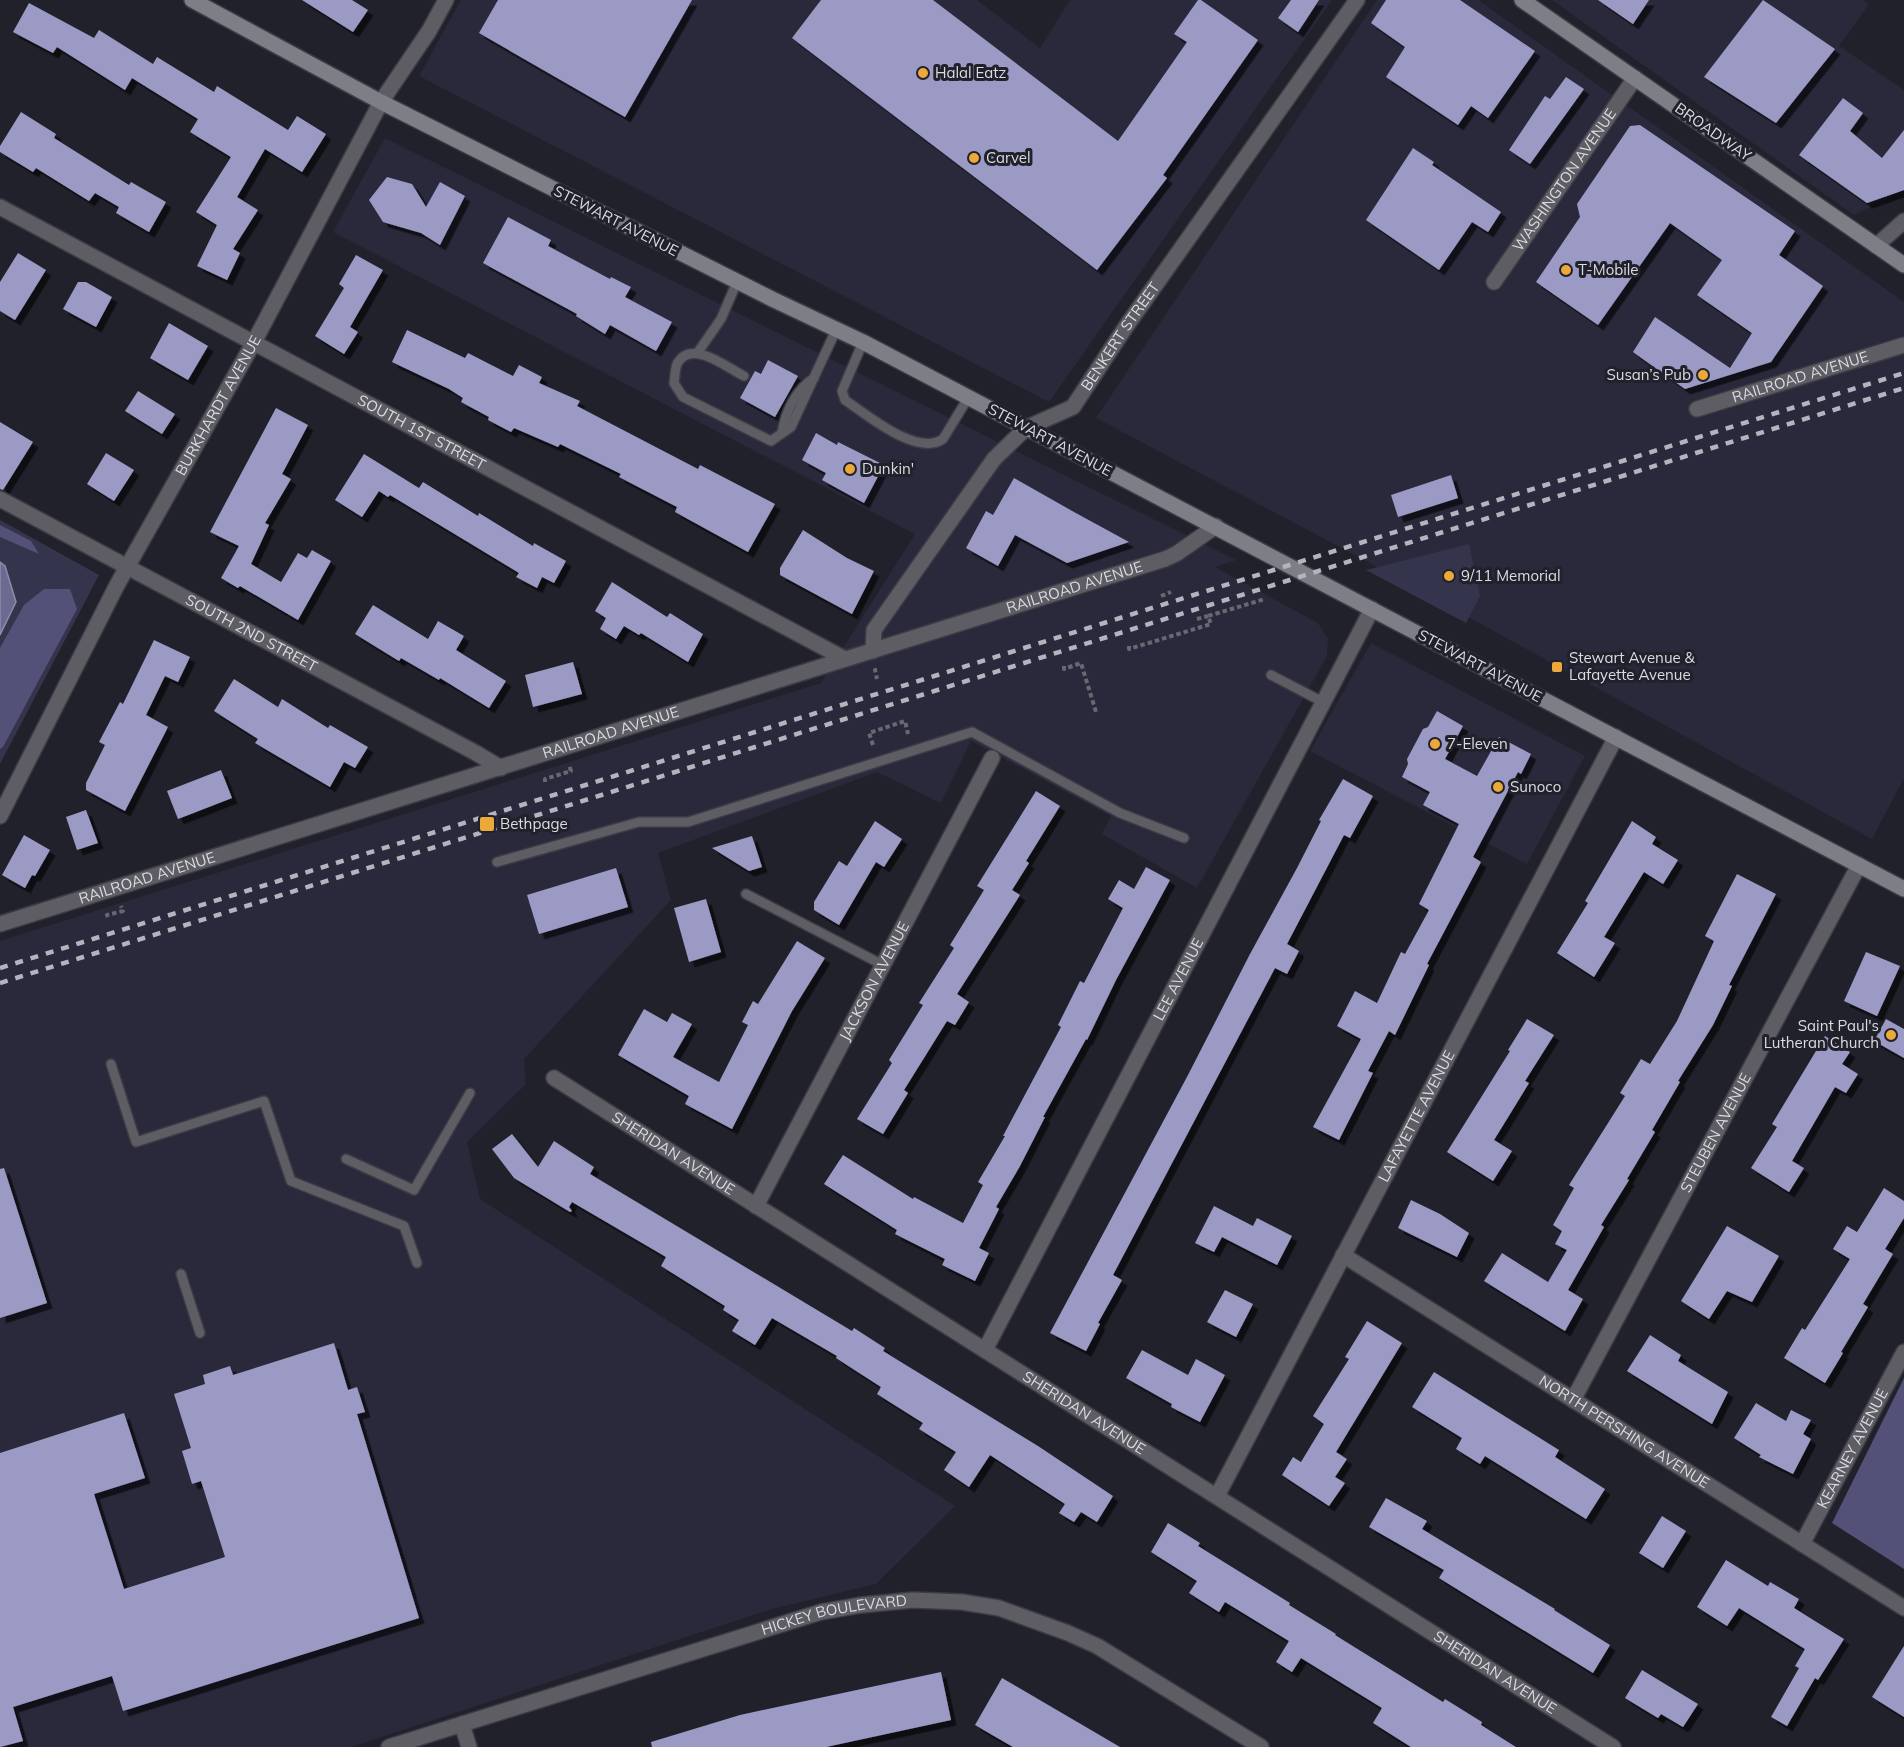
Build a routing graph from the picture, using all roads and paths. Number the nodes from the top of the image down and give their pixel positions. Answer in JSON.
{"nodes":[{"id":1,"x":192,"y":0,"type":"edge"},
{"id":2,"x":446,"y":0,"type":"edge"},
{"id":3,"x":1357,"y":0,"type":"edge"},
{"id":4,"x":1522,"y":0,"type":"edge"},
{"id":5,"x":1635,"y":78,"type":"junction"},
{"id":6,"x":381,"y":102,"type":"junction"},
{"id":7,"x":0,"y":207,"type":"edge"},
{"id":8,"x":1904,"y":221,"type":"edge"},
{"id":9,"x":1876,"y":246,"type":"junction"},
{"id":10,"x":1904,"y":265,"type":"edge"},
{"id":11,"x":737,"y":282,"type":"junction"},
{"id":12,"x":1494,"y":282,"type":"dead end"},
{"id":13,"x":836,"y":330,"type":"junction"},
{"id":14,"x":254,"y":342,"type":"junction"},
{"id":15,"x":863,"y":342,"type":"junction"},
{"id":16,"x":1904,"y":345,"type":"edge"},
{"id":17,"x":698,"y":352,"type":"junction"},
{"id":18,"x":744,"y":376,"type":"dead end"},
{"id":19,"x":968,"y":398,"type":"junction"},
{"id":20,"x":1697,"y":409,"type":"dead end"},
{"id":21,"x":1026,"y":429,"type":"junction"},
{"id":22,"x":0,"y":499,"type":"edge"},
{"id":23,"x":1216,"y":526,"type":"junction"},
{"id":24,"x":127,"y":566,"type":"junction"},
{"id":25,"x":1171,"y":592,"type":"dead end"},
{"id":26,"x":1161,"y":596,"type":"dead end"},
{"id":27,"x":1265,"y":599,"type":"dead end"},
{"id":28,"x":1372,"y":609,"type":"junction"},
{"id":29,"x":1208,"y":616,"type":"junction"},
{"id":30,"x":1197,"y":619,"type":"dead end"},
{"id":31,"x":1129,"y":646,"type":"dead end"},
{"id":32,"x":873,"y":651,"type":"junction"},
{"id":33,"x":845,"y":659,"type":"junction"},
{"id":34,"x":1064,"y":666,"type":"dead end"},
{"id":35,"x":1271,"y":675,"type":"dead end"},
{"id":36,"x":1323,"y":702,"type":"junction"},
{"id":37,"x":1096,"y":712,"type":"dead end"},
{"id":38,"x":908,"y":734,"type":"dead end"},
{"id":39,"x":1616,"y":737,"type":"junction"},
{"id":40,"x":873,"y":745,"type":"dead end"},
{"id":41,"x":992,"y":758,"type":"dead end"},
{"id":42,"x":501,"y":768,"type":"junction"},
{"id":43,"x":560,"y":774,"type":"dead end"},
{"id":44,"x":545,"y":782,"type":"dead end"},
{"id":45,"x":5,"y":795,"type":"edge"},
{"id":46,"x":0,"y":816,"type":"edge"},
{"id":47,"x":1184,"y":838,"type":"dead end"},
{"id":48,"x":496,"y":862,"type":"dead end"},
{"id":49,"x":1859,"y":865,"type":"junction"},
{"id":50,"x":1904,"y":889,"type":"edge"},
{"id":51,"x":746,"y":894,"type":"dead end"},
{"id":52,"x":123,"y":910,"type":"dead end"},
{"id":53,"x":108,"y":917,"type":"dead end"},
{"id":54,"x":0,"y":924,"type":"edge"},
{"id":55,"x":883,"y":965,"type":"junction"},
{"id":56,"x":111,"y":1064,"type":"dead end"},
{"id":57,"x":554,"y":1078,"type":"dead end"},
{"id":58,"x":470,"y":1093,"type":"dead end"},
{"id":59,"x":346,"y":1159,"type":"dead end"},
{"id":60,"x":756,"y":1206,"type":"junction"},
{"id":61,"x":1342,"y":1255,"type":"junction"},
{"id":62,"x":417,"y":1263,"type":"dead end"},
{"id":63,"x":181,"y":1274,"type":"dead end"},
{"id":64,"x":200,"y":1333,"type":"dead end"},
{"id":65,"x":985,"y":1350,"type":"junction"},
{"id":66,"x":1904,"y":1352,"type":"edge"},
{"id":67,"x":1573,"y":1400,"type":"junction"},
{"id":68,"x":1216,"y":1496,"type":"junction"},
{"id":69,"x":1802,"y":1544,"type":"junction"},
{"id":70,"x":1904,"y":1608,"type":"edge"},
{"id":71,"x":462,"y":1724,"type":"junction"},
{"id":72,"x":389,"y":1747,"type":"edge"},
{"id":73,"x":470,"y":1747,"type":"edge"},
{"id":74,"x":1261,"y":1747,"type":"edge"},
{"id":75,"x":1613,"y":1747,"type":"edge"}],
"edges":[{"from":1,"to":6,"type":"main road","name":"STEWART AVENUE"},
{"from":2,"to":6,"type":"street","name":"BURKHARDT AVENUE"},
{"from":3,"to":21,"type":"street","name":"BENKERT STREET"},
{"from":4,"to":5,"type":"main road","name":"BROADWAY"},
{"from":5,"to":9,"type":"main road","name":"BROADWAY"},
{"from":5,"to":12,"type":"street","name":"WASHINGTON AVENUE"},
{"from":6,"to":11,"type":"main road","name":"STEWART AVENUE"},
{"from":6,"to":14,"type":"street","name":"BURKHARDT AVENUE"},
{"from":7,"to":14,"type":"street","name":"SOUTH 1ST STREET"},
{"from":8,"to":9,"type":"street"},
{"from":9,"to":10,"type":"main road","name":"BROADWAY"},
{"from":11,"to":13,"type":"main road","name":"STEWART AVENUE"},
{"from":11,"to":17,"type":"lane"},
{"from":13,"to":15,"type":"main road","name":"STEWART AVENUE"},
{"from":13,"to":17,"type":"lane"},
{"from":14,"to":24,"type":"street","name":"BURKHARDT AVENUE"},
{"from":14,"to":33,"type":"street","name":"SOUTH 1ST STREET"},
{"from":15,"to":19,"type":"main road","name":"STEWART AVENUE"},
{"from":15,"to":19,"type":"lane"},
{"from":16,"to":20,"type":"street","name":"RAILROAD AVENUE"},
{"from":17,"to":18,"type":"lane"},
{"from":19,"to":21,"type":"main road","name":"STEWART AVENUE"},
{"from":21,"to":23,"type":"main road","name":"STEWART AVENUE"},
{"from":21,"to":32,"type":"street","name":"BENKERT STREET"},
{"from":22,"to":24,"type":"street","name":"SOUTH 2ND STREET"},
{"from":23,"to":28,"type":"main road","name":"STEWART AVENUE"},
{"from":23,"to":32,"type":"street","name":"RAILROAD AVENUE"},
{"from":24,"to":42,"type":"street","name":"SOUTH 2ND STREET"},
{"from":24,"to":45,"type":"street","name":"BURKHARDT AVENUE"},
{"from":25,"to":26,"type":"path"},
{"from":27,"to":29,"type":"path"},
{"from":28,"to":36,"type":"street","name":"LEE AVENUE"},
{"from":28,"to":39,"type":"main road","name":"STEWART AVENUE"},
{"from":29,"to":30,"type":"path"},
{"from":29,"to":31,"type":"path"},
{"from":32,"to":33,"type":"street","name":"RAILROAD AVENUE"},
{"from":33,"to":42,"type":"street","name":"RAILROAD AVENUE"},
{"from":34,"to":37,"type":"path"},
{"from":35,"to":36,"type":"lane"},
{"from":36,"to":65,"type":"street","name":"LEE AVENUE"},
{"from":38,"to":40,"type":"path"},
{"from":39,"to":49,"type":"main road","name":"STEWART AVENUE"},
{"from":39,"to":61,"type":"street","name":"LAFAYETTE AVENUE"},
{"from":41,"to":55,"type":"street","name":"JACKSON AVENUE"},
{"from":42,"to":54,"type":"street","name":"RAILROAD AVENUE"},
{"from":43,"to":44,"type":"path"},
{"from":45,"to":46,"type":"street","name":"BURKHARDT AVENUE"},
{"from":47,"to":48,"type":"lane"},
{"from":49,"to":50,"type":"main road","name":"STEWART AVENUE"},
{"from":49,"to":67,"type":"street","name":"STEUBEN AVENUE"},
{"from":51,"to":55,"type":"lane"},
{"from":52,"to":53,"type":"path"},
{"from":55,"to":60,"type":"street","name":"JACKSON AVENUE"},
{"from":56,"to":62,"type":"lane"},
{"from":57,"to":60,"type":"street","name":"SHERIDAN AVENUE"},
{"from":58,"to":59,"type":"lane"},
{"from":60,"to":65,"type":"street","name":"SHERIDAN AVENUE"},
{"from":61,"to":67,"type":"street","name":"NORTH PERSHING AVENUE"},
{"from":61,"to":68,"type":"street","name":"LAFAYETTE AVENUE"},
{"from":63,"to":64,"type":"lane"},
{"from":65,"to":68,"type":"street","name":"SHERIDAN AVENUE"},
{"from":66,"to":69,"type":"street","name":"KEARNEY AVENUE"},
{"from":67,"to":69,"type":"street","name":"NORTH PERSHING AVENUE"},
{"from":68,"to":75,"type":"street","name":"SHERIDAN AVENUE"},
{"from":69,"to":70,"type":"street","name":"NORTH PERSHING AVENUE"},
{"from":71,"to":72,"type":"street","name":"HICKEY BOULEVARD"},
{"from":71,"to":73,"type":"street"},
{"from":71,"to":74,"type":"street","name":"HICKEY BOULEVARD"}]}
